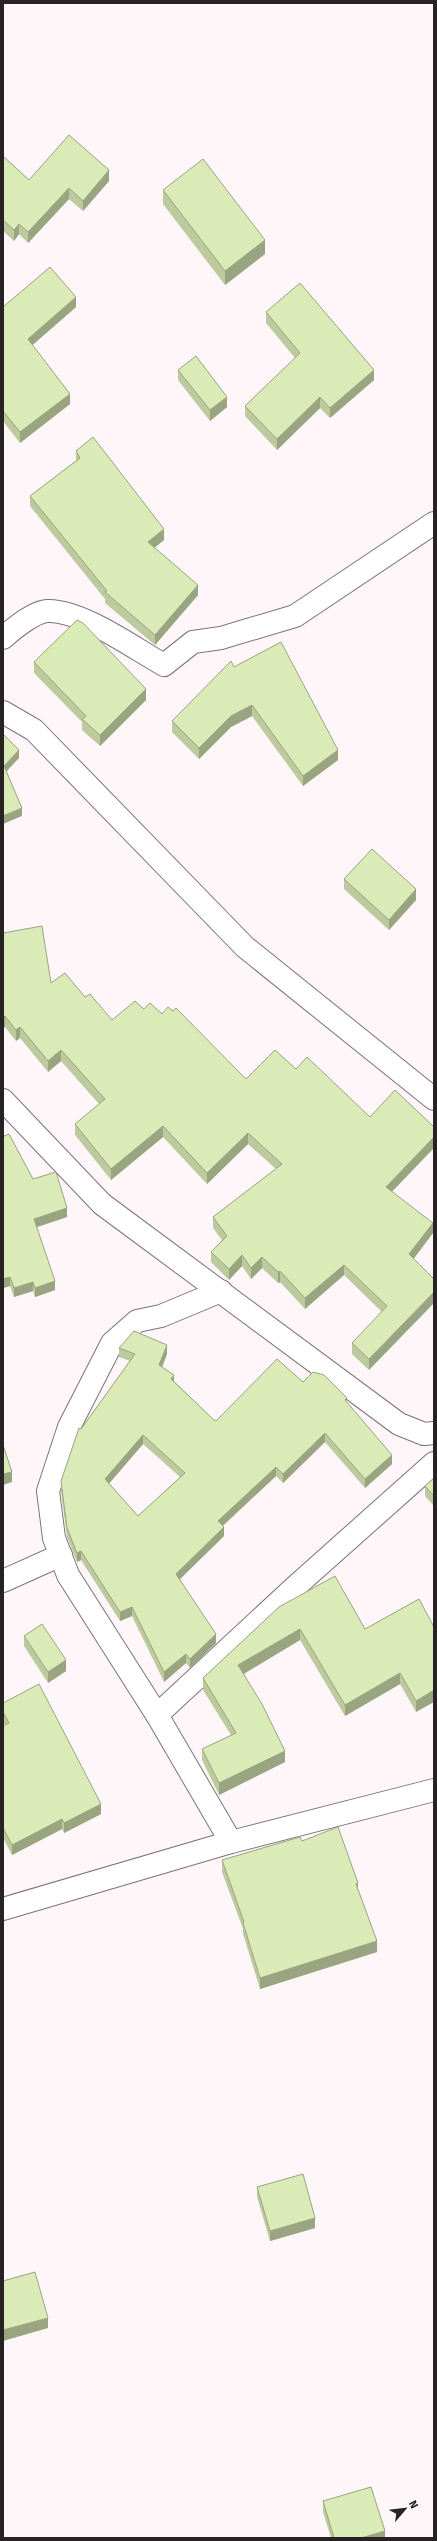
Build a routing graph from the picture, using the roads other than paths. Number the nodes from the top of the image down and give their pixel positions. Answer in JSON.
{"nodes":[{"id":1,"x":434,"y":523,"type":"edge"},
{"id":2,"x":3,"y":638,"type":"edge"},
{"id":3,"x":3,"y":712,"type":"edge"},
{"id":4,"x":434,"y":1099,"type":"edge"},
{"id":5,"x":3,"y":1100,"type":"edge"},
{"id":6,"x":220,"y":1291,"type":"junction"},
{"id":7,"x":434,"y":1434,"type":"edge"},
{"id":8,"x":434,"y":1464,"type":"edge"},
{"id":9,"x":61,"y":1555,"type":"junction"},
{"id":10,"x":3,"y":1581,"type":"edge"},
{"id":11,"x":157,"y":1715,"type":"junction"},
{"id":12,"x":434,"y":1790,"type":"edge"},
{"id":13,"x":231,"y":1842,"type":"junction"},
{"id":14,"x":3,"y":1909,"type":"edge"}],
"edges":[{"from":1,"to":2,"type":"street"},
{"from":3,"to":4,"type":"street"},
{"from":5,"to":6,"type":"street"},
{"from":6,"to":7,"type":"street"},
{"from":6,"to":9,"type":"street"},
{"from":8,"to":11,"type":"street"},
{"from":9,"to":10,"type":"street"},
{"from":9,"to":11,"type":"street"},
{"from":11,"to":13,"type":"street"},
{"from":12,"to":13,"type":"street"},
{"from":13,"to":14,"type":"street"}]}
